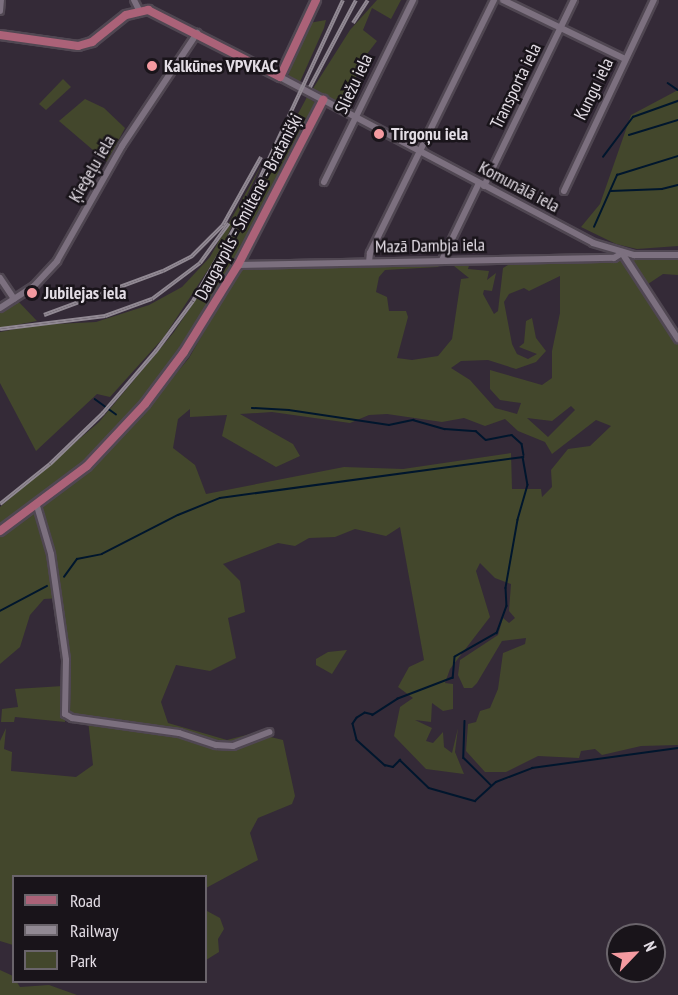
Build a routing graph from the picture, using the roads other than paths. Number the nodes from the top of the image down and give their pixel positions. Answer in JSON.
{"nodes":[{"id":1,"x":2,"y":0,"type":"edge"},
{"id":2,"x":134,"y":0,"type":"edge"},
{"id":3,"x":316,"y":0,"type":"edge"},
{"id":4,"x":413,"y":0,"type":"edge"},
{"id":5,"x":494,"y":0,"type":"edge"},
{"id":6,"x":503,"y":0,"type":"edge"},
{"id":7,"x":574,"y":0,"type":"edge"},
{"id":8,"x":654,"y":0,"type":"edge"},
{"id":9,"x":139,"y":10,"type":"junction"},
{"id":10,"x":0,"y":11,"type":"edge"},
{"id":11,"x":561,"y":28,"type":"junction"},
{"id":12,"x":197,"y":33,"type":"junction"},
{"id":13,"x":0,"y":35,"type":"edge"},
{"id":14,"x":625,"y":59,"type":"junction"},
{"id":15,"x":280,"y":77,"type":"junction"},
{"id":16,"x":323,"y":100,"type":"junction"},
{"id":17,"x":354,"y":117,"type":"junction"},
{"id":18,"x":421,"y":152,"type":"junction"},
{"id":19,"x":324,"y":182,"type":"dead end"},
{"id":20,"x":482,"y":184,"type":"junction"},
{"id":21,"x":564,"y":191,"type":"dead end"},
{"id":22,"x":622,"y":253,"type":"junction"},
{"id":23,"x":678,"y":255,"type":"edge"},
{"id":24,"x":442,"y":260,"type":"junction"},
{"id":25,"x":369,"y":262,"type":"junction"},
{"id":26,"x":238,"y":265,"type":"junction"},
{"id":27,"x":0,"y":279,"type":"edge"},
{"id":28,"x":14,"y":299,"type":"junction"},
{"id":29,"x":0,"y":308,"type":"edge"},
{"id":30,"x":678,"y":339,"type":"edge"},
{"id":31,"x":37,"y":506,"type":"junction"},
{"id":32,"x":0,"y":531,"type":"edge"},
{"id":33,"x":269,"y":732,"type":"dead end"}],
"edges":[{"from":1,"to":10,"type":"street"},
{"from":2,"to":9,"type":"street"},
{"from":3,"to":15,"type":"main road"},
{"from":4,"to":17,"type":"street","name":"Sliežu iela"},
{"from":5,"to":18,"type":"street"},
{"from":6,"to":11,"type":"street"},
{"from":7,"to":11,"type":"street","name":"Transporta iela"},
{"from":8,"to":14,"type":"street","name":"Kungu iela"},
{"from":9,"to":12,"type":"main road","name":"Komunālā iela"},
{"from":9,"to":13,"type":"main road"},
{"from":11,"to":14,"type":"street"},
{"from":11,"to":20,"type":"street","name":"Transporta iela"},
{"from":12,"to":15,"type":"main road","name":"Komunālā iela"},
{"from":12,"to":28,"type":"street","name":"Ķieģeļu iela"},
{"from":14,"to":21,"type":"street","name":"Kungu iela"},
{"from":15,"to":16,"type":"street","name":"Komunālā iela"},
{"from":16,"to":17,"type":"street","name":"Komunālā iela"},
{"from":16,"to":26,"type":"main road","name":"Daugavpils - Smiltene - Bratanišķi"},
{"from":17,"to":18,"type":"street","name":"Komunālā iela"},
{"from":17,"to":19,"type":"street","name":"Sliežu iela"},
{"from":18,"to":20,"type":"street","name":"Komunālā iela"},
{"from":18,"to":25,"type":"street"},
{"from":20,"to":22,"type":"street","name":"Komunālā iela"},
{"from":20,"to":24,"type":"street","name":"Transporta iela"},
{"from":22,"to":23,"type":"street","name":"Komunālā iela"},
{"from":22,"to":24,"type":"street","name":"Mazā Dambja iela"},
{"from":22,"to":30,"type":"street"},
{"from":24,"to":25,"type":"street","name":"Mazā Dambja iela"},
{"from":25,"to":26,"type":"street","name":"Mazā Dambja iela"},
{"from":26,"to":31,"type":"main road","name":"Daugavpils - Smiltene - Bratanišķi"},
{"from":27,"to":28,"type":"street"},
{"from":28,"to":29,"type":"street","name":"Ķieģeļu iela"},
{"from":31,"to":32,"type":"main road","name":"Daugavpils - Smiltene - Bratanišķi"},
{"from":31,"to":33,"type":"street"}]}
